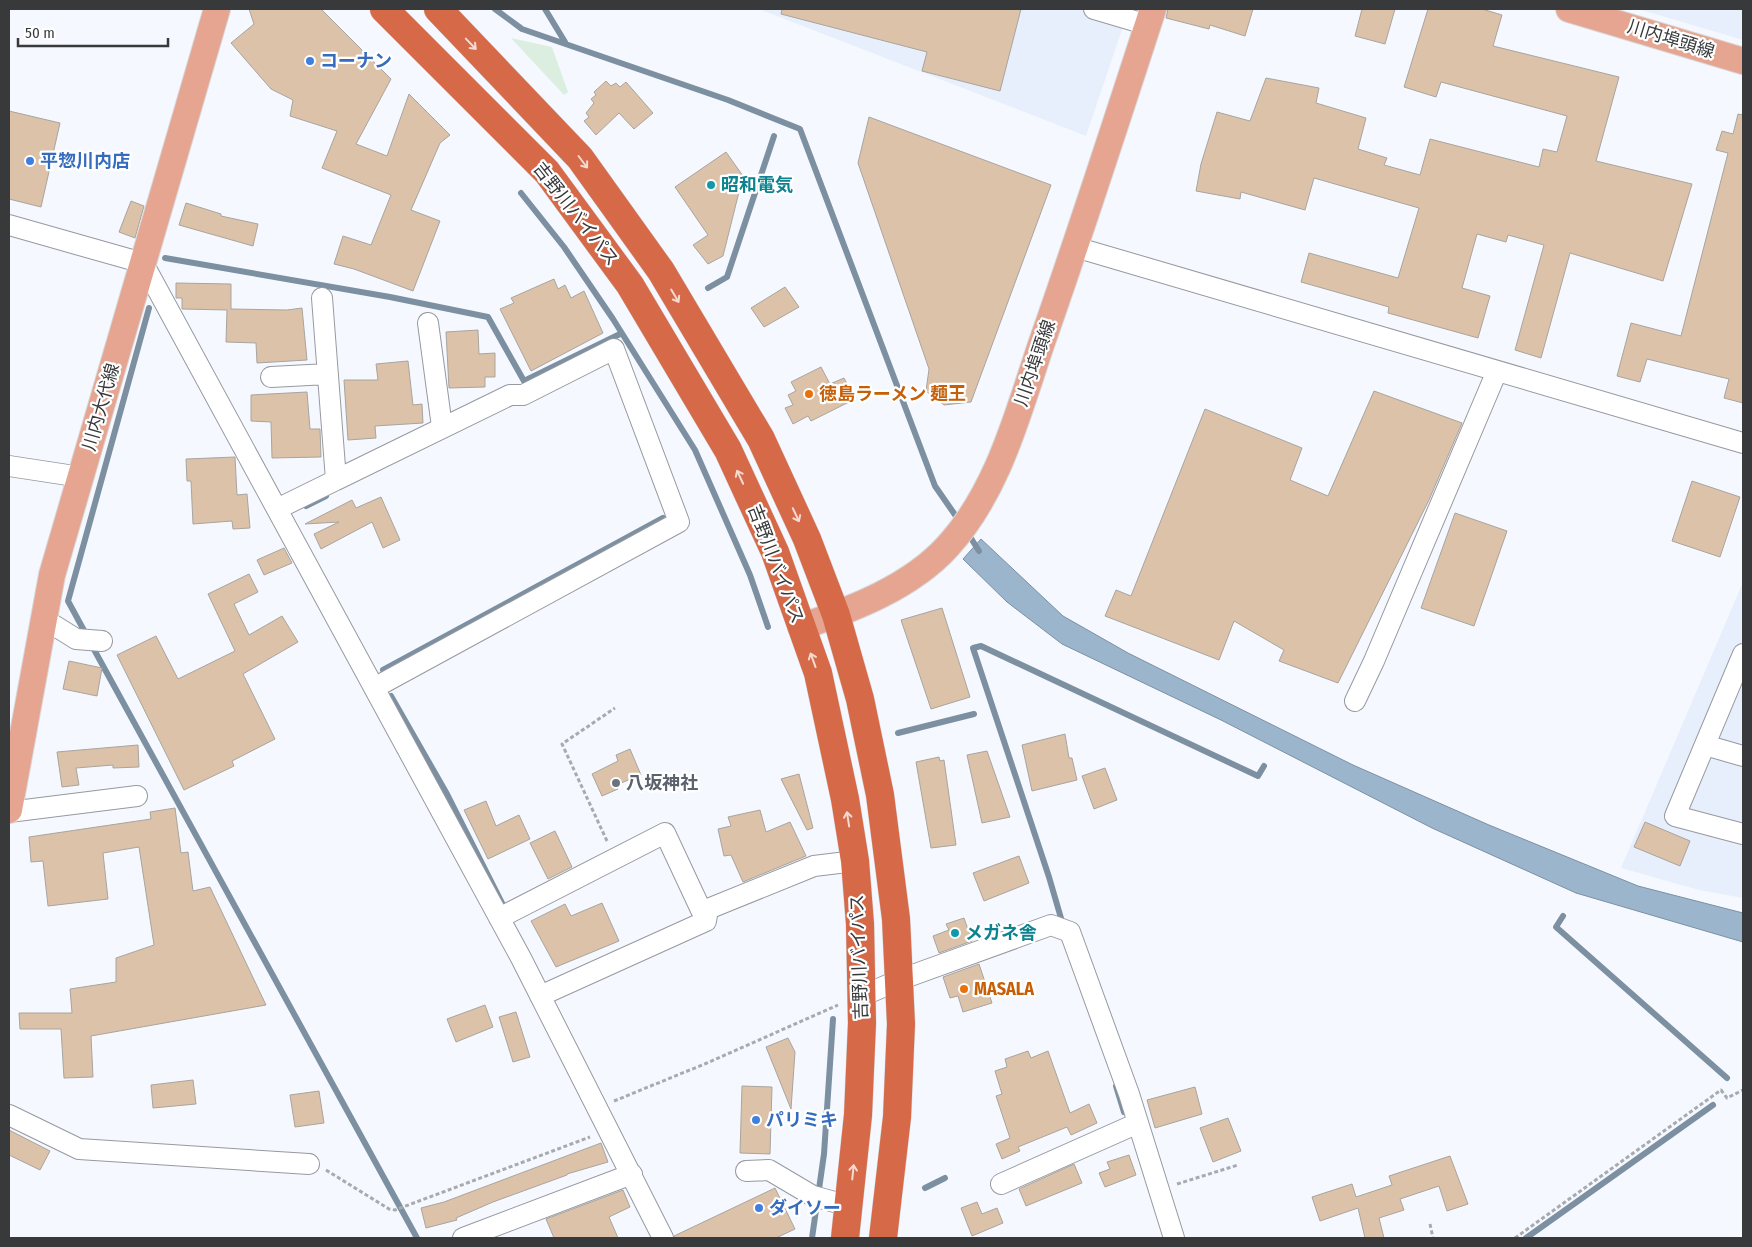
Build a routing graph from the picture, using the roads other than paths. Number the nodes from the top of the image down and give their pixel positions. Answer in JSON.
{"nodes":[{"id":1,"x":217,"y":9,"type":"edge"},
{"id":2,"x":384,"y":9,"type":"edge"},
{"id":3,"x":438,"y":9,"type":"edge"},
{"id":4,"x":1094,"y":9,"type":"edge"},
{"id":5,"x":1569,"y":9,"type":"edge"},
{"id":6,"x":1150,"y":17,"type":"edge"},
{"id":7,"x":1743,"y":61,"type":"edge"},
{"id":8,"x":9,"y":225,"type":"edge"},
{"id":9,"x":1075,"y":247,"type":"junction"},
{"id":10,"x":143,"y":263,"type":"junction"},
{"id":11,"x":322,"y":298,"type":"dead end"},
{"id":12,"x":428,"y":323,"type":"dead end"},
{"id":13,"x":1497,"y":371,"type":"junction"},
{"id":14,"x":328,"y":374,"type":"junction"},
{"id":15,"x":272,"y":377,"type":"dead end"},
{"id":16,"x":442,"y":427,"type":"junction"},
{"id":17,"x":1743,"y":443,"type":"edge"},
{"id":18,"x":9,"y":466,"type":"edge"},
{"id":19,"x":81,"y":477,"type":"junction"},
{"id":20,"x":336,"y":480,"type":"junction"},
{"id":21,"x":277,"y":509,"type":"junction"},
{"id":22,"x":836,"y":615,"type":"junction"},
{"id":23,"x":44,"y":619,"type":"junction"},
{"id":24,"x":801,"y":627,"type":"junction"},
{"id":25,"x":102,"y":641,"type":"dead end"},
{"id":26,"x":1743,"y":654,"type":"edge"},
{"id":27,"x":374,"y":688,"type":"junction"},
{"id":28,"x":1355,"y":701,"type":"dead end"},
{"id":29,"x":1705,"y":744,"type":"junction"},
{"id":30,"x":1743,"y":756,"type":"edge"},
{"id":31,"x":137,"y":796,"type":"dead end"},
{"id":32,"x":9,"y":811,"type":"edge"},
{"id":33,"x":1743,"y":834,"type":"edge"},
{"id":34,"x":855,"y":861,"type":"junction"},
{"id":35,"x":708,"y":909,"type":"junction"},
{"id":36,"x":499,"y":918,"type":"junction"},
{"id":37,"x":899,"y":980,"type":"junction"},
{"id":38,"x":540,"y":996,"type":"junction"},
{"id":39,"x":862,"y":996,"type":"junction"},
{"id":40,"x":9,"y":1115,"type":"edge"},
{"id":41,"x":1138,"y":1123,"type":"junction"},
{"id":42,"x":309,"y":1164,"type":"road end"},
{"id":43,"x":746,"y":1172,"type":"dead end"},
{"id":44,"x":632,"y":1174,"type":"junction"},
{"id":45,"x":1001,"y":1184,"type":"dead end"},
{"id":46,"x":849,"y":1206,"type":"junction"},
{"id":47,"x":463,"y":1238,"type":"edge"},
{"id":48,"x":664,"y":1238,"type":"edge"},
{"id":49,"x":845,"y":1238,"type":"edge"},
{"id":50,"x":883,"y":1238,"type":"edge"},
{"id":51,"x":1174,"y":1238,"type":"edge"}],
"edges":[{"from":1,"to":10,"type":"main road","name":"川内大代線"},
{"from":24,"to":2,"type":"highway","name":"吉野川バイパス","one_way":true},
{"from":3,"to":22,"type":"highway","name":"吉野川バイパス","one_way":true},
{"from":4,"to":6,"type":"street"},
{"from":5,"to":7,"type":"main road","name":"川内埠頭線"},
{"from":6,"to":9,"type":"main road","name":"川内埠頭線"},
{"from":8,"to":10,"type":"street"},
{"from":9,"to":13,"type":"street"},
{"from":9,"to":22,"type":"main road","name":"川内埠頭線"},
{"from":10,"to":19,"type":"main road","name":"川内大代線"},
{"from":10,"to":21,"type":"street"},
{"from":11,"to":14,"type":"street"},
{"from":12,"to":16,"type":"street"},
{"from":13,"to":17,"type":"street"},
{"from":13,"to":28,"type":"street"},
{"from":14,"to":15,"type":"street"},
{"from":14,"to":20,"type":"street"},
{"from":16,"to":20,"type":"street"},
{"from":16,"to":27,"type":"street"},
{"from":18,"to":19,"type":"street"},
{"from":19,"to":23,"type":"main road","name":"川内大代線"},
{"from":20,"to":21,"type":"street"},
{"from":21,"to":27,"type":"street"},
{"from":22,"to":24,"type":"main road","name":"川内埠頭線"},
{"from":22,"to":37,"type":"highway","name":"吉野川バイパス"},
{"from":23,"to":25,"type":"street"},
{"from":23,"to":32,"type":"main road","name":"川内大代線"},
{"from":34,"to":24,"type":"highway","name":"吉野川バイパス","one_way":true},
{"from":26,"to":29,"type":"street"},
{"from":27,"to":36,"type":"street"},
{"from":29,"to":30,"type":"street"},
{"from":29,"to":33,"type":"street"},
{"from":31,"to":32,"type":"street"},
{"from":34,"to":35,"type":"street"},
{"from":34,"to":39,"type":"highway","name":"吉野川バイパス"},
{"from":35,"to":36,"type":"street"},
{"from":35,"to":38,"type":"street"},
{"from":36,"to":38,"type":"street"},
{"from":37,"to":39,"type":"street"},
{"from":37,"to":41,"type":"street"},
{"from":37,"to":50,"type":"highway","name":"吉野川バイパス"},
{"from":38,"to":44,"type":"street"},
{"from":46,"to":39,"type":"highway","name":"吉野川バイパス","one_way":true},
{"from":40,"to":42,"type":"street"},
{"from":41,"to":45,"type":"street"},
{"from":41,"to":51,"type":"street"},
{"from":43,"to":46,"type":"street"},
{"from":44,"to":47,"type":"street"},
{"from":44,"to":48,"type":"street"},
{"from":46,"to":49,"type":"highway","name":"吉野川バイパス"}]}
